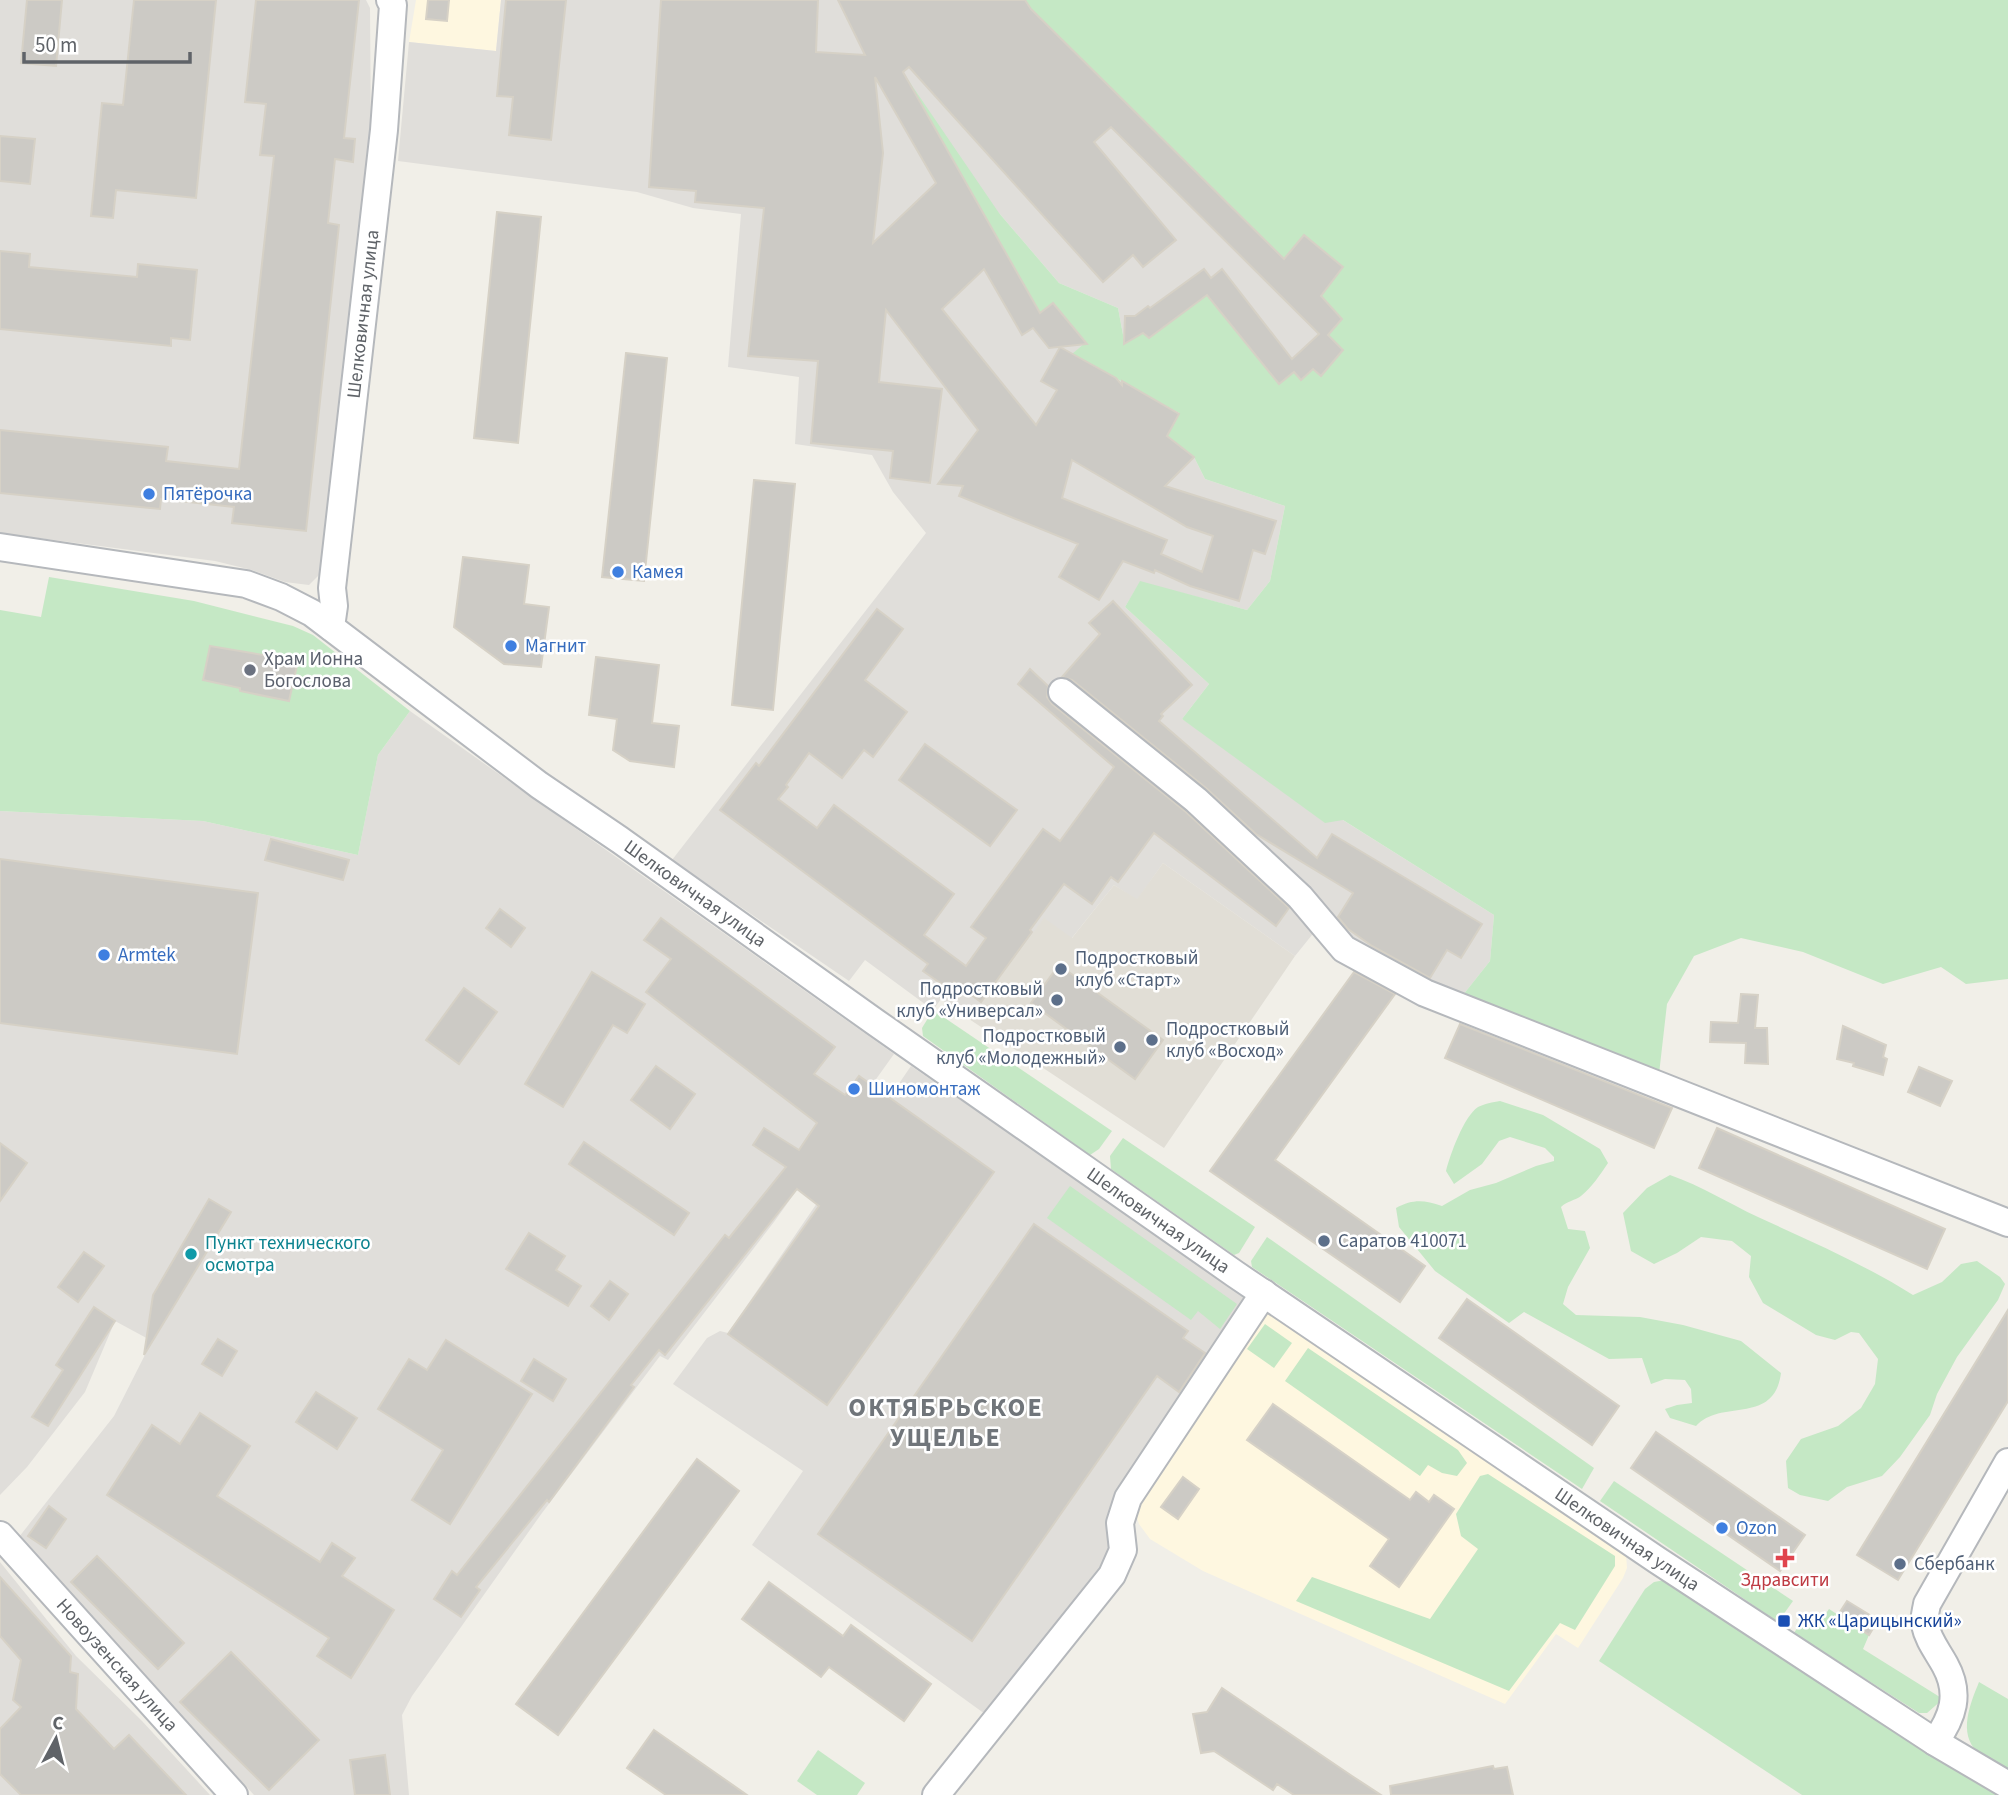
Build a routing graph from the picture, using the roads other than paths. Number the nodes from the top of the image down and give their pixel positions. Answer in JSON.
{"nodes":[{"id":1,"x":390,"y":0,"type":"edge"},
{"id":2,"x":0,"y":547,"type":"edge"},
{"id":3,"x":331,"y":627,"type":"junction"},
{"id":4,"x":1062,"y":692,"type":"dead end"},
{"id":5,"x":2008,"y":1223,"type":"edge"},
{"id":6,"x":1264,"y":1293,"type":"junction"},
{"id":7,"x":2008,"y":1462,"type":"edge"},
{"id":8,"x":0,"y":1535,"type":"edge"},
{"id":9,"x":1935,"y":1742,"type":"junction"},
{"id":10,"x":2008,"y":1785,"type":"edge"},
{"id":11,"x":234,"y":1795,"type":"edge"},
{"id":12,"x":936,"y":1795,"type":"edge"}],
"edges":[{"from":1,"to":3,"type":"street","name":"Шелковичная улица"},
{"from":2,"to":3,"type":"street","name":"Шелковичная улица"},
{"from":3,"to":6,"type":"street","name":"Шелковичная улица"},
{"from":4,"to":5,"type":"street"},
{"from":6,"to":9,"type":"street","name":"Шелковичная улица"},
{"from":6,"to":12,"type":"street"},
{"from":7,"to":9,"type":"street"},
{"from":8,"to":11,"type":"street","name":"Новоузенская улица"},
{"from":9,"to":10,"type":"street","name":"Шелковичная улица"}]}
